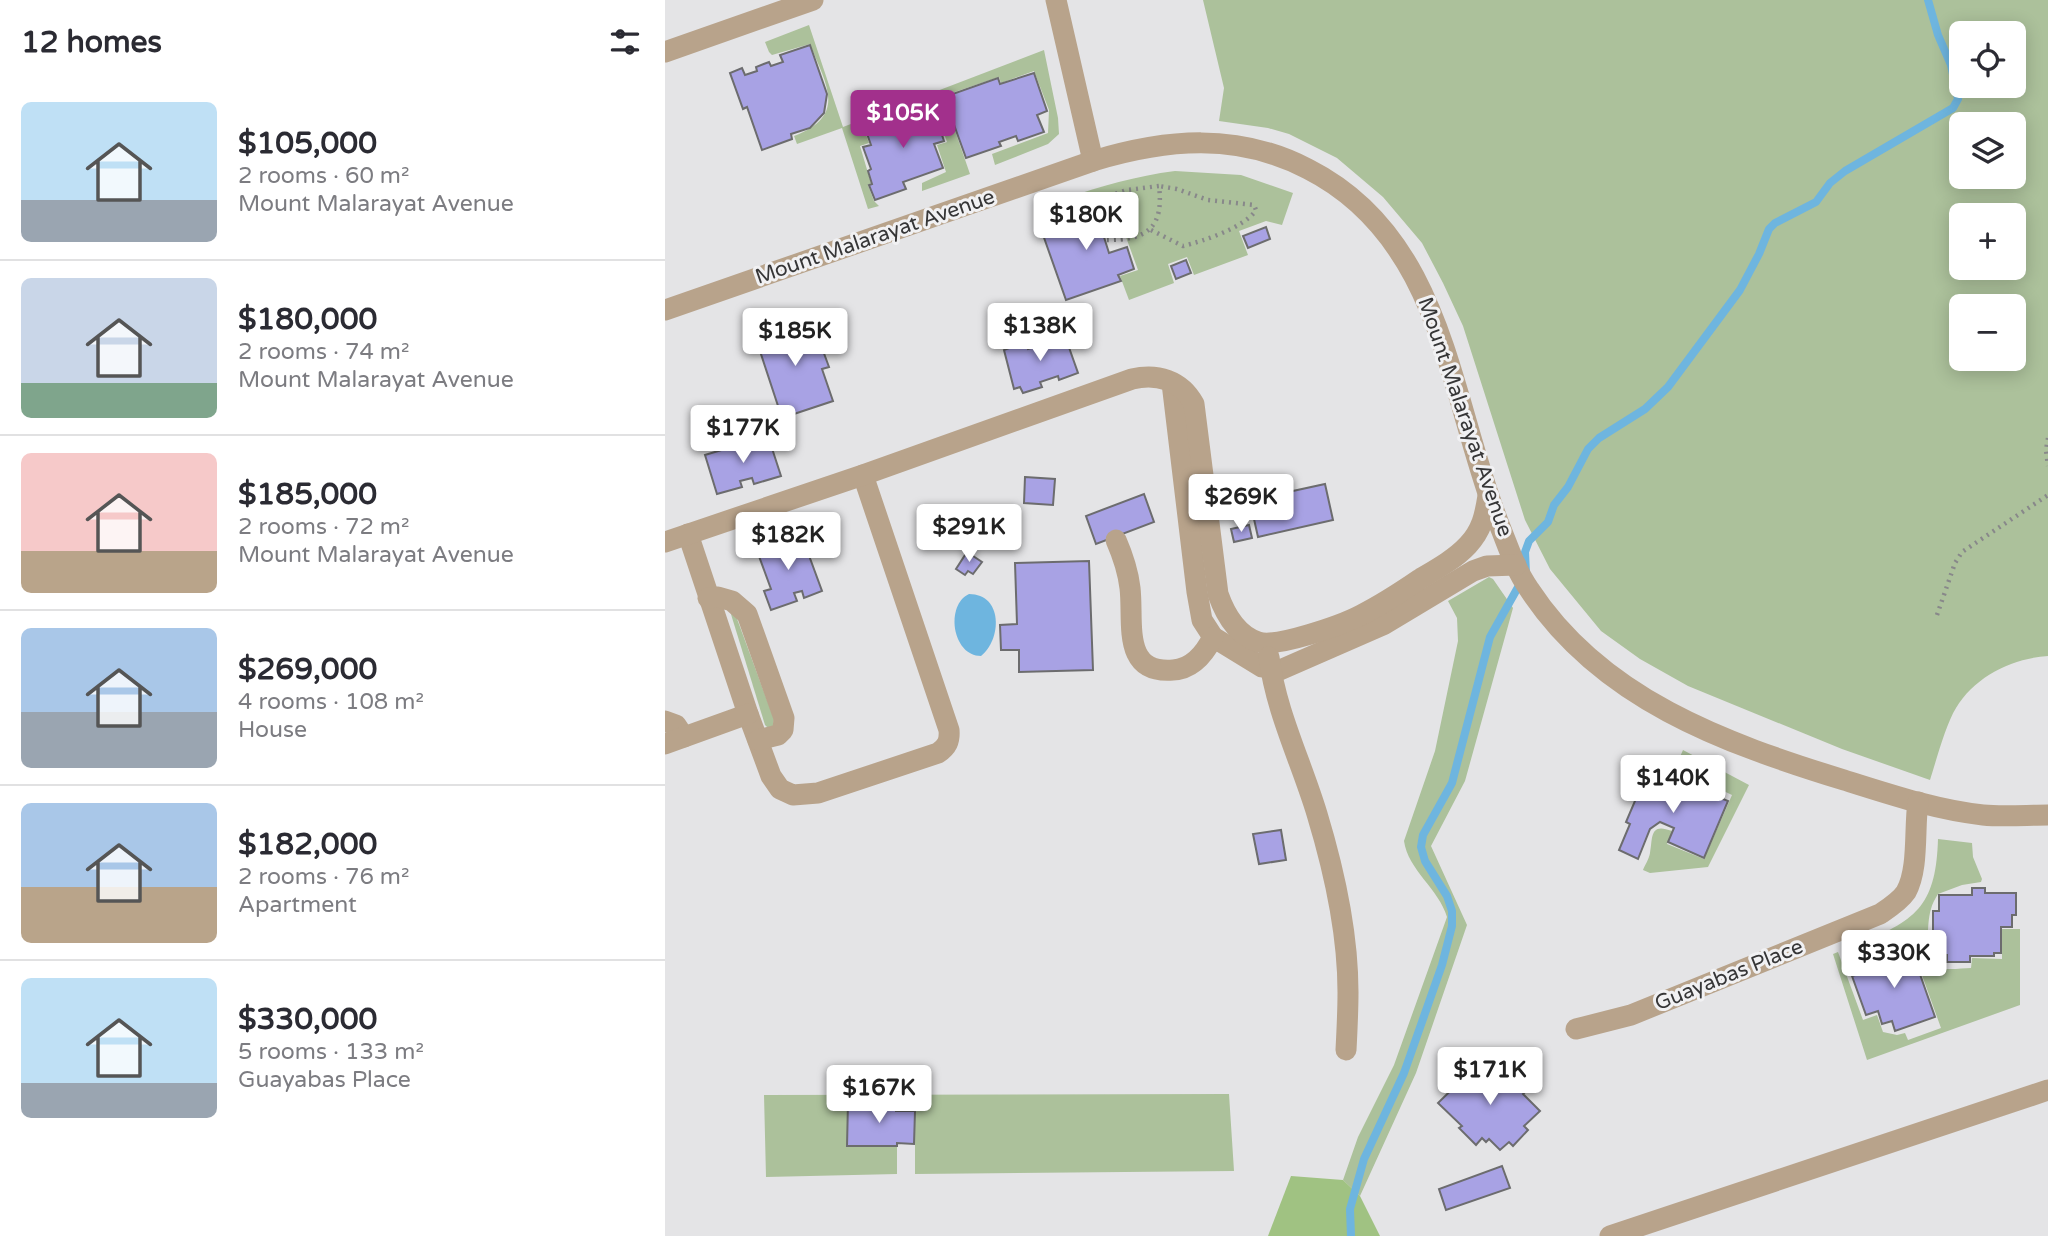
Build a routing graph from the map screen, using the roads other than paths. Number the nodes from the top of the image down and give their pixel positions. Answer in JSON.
{"nodes":[{"id":1,"x":813,"y":0,"type":"edge"},
{"id":2,"x":1056,"y":0,"type":"edge"},
{"id":3,"x":665,"y":52,"type":"edge"},
{"id":4,"x":1093,"y":161,"type":"junction"},
{"id":5,"x":665,"y":310,"type":"edge"},
{"id":6,"x":1172,"y":383,"type":"junction"},
{"id":7,"x":863,"y":475,"type":"junction"},
{"id":8,"x":1488,"y":496,"type":"junction"},
{"id":9,"x":688,"y":534,"type":"junction"},
{"id":10,"x":1117,"y":540,"type":"dead end"},
{"id":11,"x":665,"y":542,"type":"edge"},
{"id":12,"x":1516,"y":566,"type":"junction"},
{"id":13,"x":708,"y":598,"type":"junction"},
{"id":14,"x":1213,"y":637,"type":"junction"},
{"id":15,"x":1269,"y":644,"type":"junction"},
{"id":16,"x":1271,"y":670,"type":"junction"},
{"id":17,"x":748,"y":713,"type":"junction"},
{"id":18,"x":665,"y":721,"type":"edge"},
{"id":19,"x":674,"y":740,"type":"edge"},
{"id":20,"x":758,"y":740,"type":"junction"},
{"id":21,"x":1918,"y":802,"type":"junction"},
{"id":22,"x":2048,"y":815,"type":"edge"},
{"id":23,"x":1576,"y":1029,"type":"dead end"},
{"id":24,"x":1346,"y":1050,"type":"dead end"},
{"id":25,"x":2048,"y":1090,"type":"edge"},
{"id":26,"x":1610,"y":1236,"type":"edge"}],
"edges":[{"from":1,"to":3,"type":"street"},
{"from":2,"to":4,"type":"street"},
{"from":4,"to":5,"type":"street","name":"Mount Malarayat Avenue"},
{"from":4,"to":8,"type":"street","name":"Mount Malarayat Avenue"},
{"from":6,"to":7,"type":"street"},
{"from":6,"to":14,"type":"street"},
{"from":6,"to":15,"type":"street"},
{"from":7,"to":9,"type":"street"},
{"from":7,"to":20,"type":"street"},
{"from":8,"to":12,"type":"street","name":"Mount Malarayat Avenue"},
{"from":8,"to":15,"type":"street"},
{"from":9,"to":11,"type":"street"},
{"from":9,"to":13,"type":"street"},
{"from":10,"to":14,"type":"street"},
{"from":12,"to":16,"type":"street"},
{"from":12,"to":21,"type":"street","name":"Mount Malarayat Avenue"},
{"from":13,"to":17,"type":"street"},
{"from":13,"to":20,"type":"street"},
{"from":14,"to":16,"type":"street"},
{"from":15,"to":16,"type":"street"},
{"from":16,"to":24,"type":"street"},
{"from":17,"to":19,"type":"street"},
{"from":17,"to":20,"type":"street"},
{"from":18,"to":19,"type":"street"},
{"from":21,"to":22,"type":"street","name":"Mount Malarayat Avenue"},
{"from":21,"to":23,"type":"street","name":"Guayabas Place"},
{"from":25,"to":26,"type":"street"}]}
